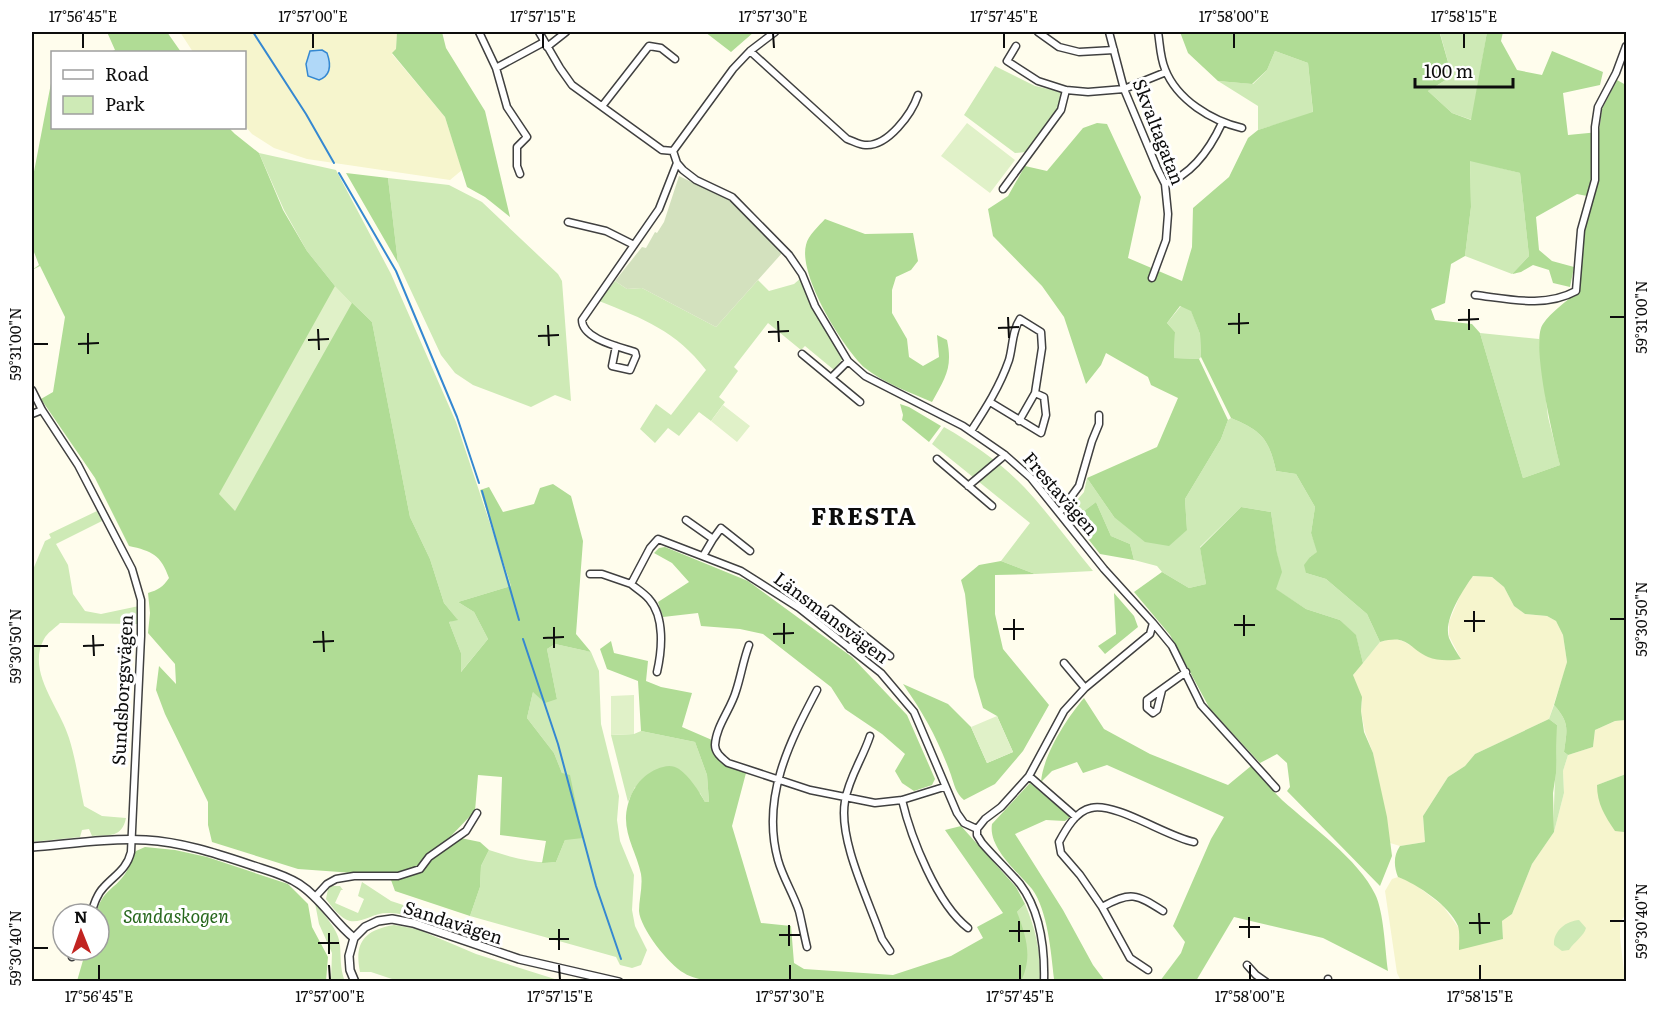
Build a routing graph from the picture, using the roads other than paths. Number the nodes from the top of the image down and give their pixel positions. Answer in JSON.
{"nodes":[{"id":1,"x":479,"y":32,"type":"edge"},
{"id":2,"x":539,"y":32,"type":"edge"},
{"id":3,"x":566,"y":32,"type":"edge"},
{"id":4,"x":776,"y":32,"type":"edge"},
{"id":5,"x":1038,"y":32,"type":"edge"},
{"id":6,"x":1109,"y":32,"type":"edge"},
{"id":7,"x":1158,"y":32,"type":"edge"},
{"id":8,"x":546,"y":44,"type":"junction"},
{"id":9,"x":1016,"y":46,"type":"dead end"},
{"id":10,"x":1626,"y":46,"type":"edge"},
{"id":11,"x":1114,"y":50,"type":"junction"},
{"id":12,"x":750,"y":51,"type":"junction"},
{"id":13,"x":675,"y":59,"type":"dead end"},
{"id":14,"x":496,"y":68,"type":"junction"},
{"id":15,"x":1166,"y":72,"type":"junction"},
{"id":16,"x":1124,"y":89,"type":"junction"},
{"id":17,"x":1066,"y":90,"type":"junction"},
{"id":18,"x":918,"y":95,"type":"dead end"},
{"id":19,"x":603,"y":105,"type":"junction"},
{"id":20,"x":1222,"y":123,"type":"junction"},
{"id":21,"x":1242,"y":128,"type":"dead end"},
{"id":22,"x":673,"y":152,"type":"junction"},
{"id":23,"x":677,"y":163,"type":"junction"},
{"id":24,"x":520,"y":174,"type":"dead end"},
{"id":25,"x":1165,"y":184,"type":"junction"},
{"id":26,"x":1003,"y":189,"type":"dead end"},
{"id":27,"x":568,"y":222,"type":"dead end"},
{"id":28,"x":634,"y":245,"type":"junction"},
{"id":29,"x":1152,"y":278,"type":"dead end"},
{"id":30,"x":1475,"y":295,"type":"dead end"},
{"id":31,"x":616,"y":346,"type":"junction"},
{"id":32,"x":802,"y":354,"type":"dead end"},
{"id":33,"x":849,"y":361,"type":"junction"},
{"id":34,"x":831,"y":378,"type":"junction"},
{"id":35,"x":32,"y":390,"type":"edge"},
{"id":36,"x":1035,"y":393,"type":"junction"},
{"id":37,"x":860,"y":402,"type":"dead end"},
{"id":38,"x":990,"y":402,"type":"junction"},
{"id":39,"x":42,"y":410,"type":"junction"},
{"id":40,"x":32,"y":414,"type":"edge"},
{"id":41,"x":1100,"y":415,"type":"dead end"},
{"id":42,"x":1019,"y":420,"type":"junction"},
{"id":43,"x":971,"y":431,"type":"junction"},
{"id":44,"x":1005,"y":455,"type":"junction"},
{"id":45,"x":937,"y":459,"type":"dead end"},
{"id":46,"x":968,"y":486,"type":"junction"},
{"id":47,"x":992,"y":506,"type":"dead end"},
{"id":48,"x":1060,"y":512,"type":"junction"},
{"id":49,"x":687,"y":520,"type":"dead end"},
{"id":50,"x":713,"y":539,"type":"junction"},
{"id":51,"x":750,"y":550,"type":"dead end"},
{"id":52,"x":703,"y":556,"type":"junction"},
{"id":53,"x":590,"y":574,"type":"dead end"},
{"id":54,"x":631,"y":584,"type":"junction"},
{"id":55,"x":831,"y":609,"type":"dead end"},
{"id":56,"x":1153,"y":624,"type":"junction"},
{"id":57,"x":861,"y":633,"type":"junction"},
{"id":58,"x":749,"y":645,"type":"dead end"},
{"id":59,"x":850,"y":649,"type":"junction"},
{"id":60,"x":890,"y":656,"type":"dead end"},
{"id":61,"x":1065,"y":663,"type":"dead end"},
{"id":62,"x":657,"y":672,"type":"dead end"},
{"id":63,"x":1186,"y":672,"type":"junction"},
{"id":64,"x":1085,"y":688,"type":"junction"},
{"id":65,"x":817,"y":690,"type":"dead end"},
{"id":66,"x":1162,"y":690,"type":"dead end"},
{"id":67,"x":870,"y":736,"type":"dead end"},
{"id":68,"x":1029,"y":776,"type":"junction"},
{"id":69,"x":777,"y":779,"type":"junction"},
{"id":70,"x":944,"y":787,"type":"junction"},
{"id":71,"x":1276,"y":788,"type":"dead end"},
{"id":72,"x":845,"y":798,"type":"junction"},
{"id":73,"x":902,"y":800,"type":"junction"},
{"id":74,"x":477,"y":813,"type":"dead end"},
{"id":75,"x":1076,"y":817,"type":"junction"},
{"id":76,"x":977,"y":829,"type":"junction"},
{"id":77,"x":131,"y":840,"type":"junction"},
{"id":78,"x":1194,"y":842,"type":"dead end"},
{"id":79,"x":32,"y":847,"type":"edge"},
{"id":80,"x":316,"y":897,"type":"junction"},
{"id":81,"x":95,"y":902,"type":"edge"},
{"id":82,"x":1102,"y":907,"type":"junction"},
{"id":83,"x":1163,"y":912,"type":"dead end"},
{"id":84,"x":968,"y":928,"type":"dead end"},
{"id":85,"x":354,"y":938,"type":"junction"},
{"id":86,"x":807,"y":947,"type":"dead end"},
{"id":87,"x":890,"y":951,"type":"dead end"},
{"id":88,"x":1247,"y":965,"type":"dead end"},
{"id":89,"x":1148,"y":970,"type":"dead end"},
{"id":90,"x":355,"y":981,"type":"edge"},
{"id":91,"x":619,"y":981,"type":"edge"},
{"id":92,"x":1044,"y":981,"type":"edge"},
{"id":93,"x":1266,"y":981,"type":"edge"}],
"edges":[{"from":1,"to":14,"type":"street"},
{"from":2,"to":8,"type":"street"},
{"from":3,"to":8,"type":"street"},
{"from":4,"to":12,"type":"street"},
{"from":5,"to":11,"type":"street"},
{"from":6,"to":11,"type":"street","name":"Skvaltagatan"},
{"from":7,"to":15,"type":"street"},
{"from":8,"to":14,"type":"street"},
{"from":8,"to":19,"type":"street"},
{"from":9,"to":17,"type":"street"},
{"from":10,"to":30,"type":"street"},
{"from":11,"to":16,"type":"street","name":"Skvaltagatan"},
{"from":12,"to":18,"type":"street"},
{"from":12,"to":22,"type":"street"},
{"from":13,"to":19,"type":"street"},
{"from":14,"to":24,"type":"street"},
{"from":15,"to":16,"type":"street"},
{"from":15,"to":20,"type":"street"},
{"from":16,"to":17,"type":"street"},
{"from":16,"to":25,"type":"street","name":"Skvaltagatan"},
{"from":17,"to":26,"type":"street"},
{"from":19,"to":22,"type":"street"},
{"from":20,"to":21,"type":"street"},
{"from":20,"to":25,"type":"street"},
{"from":22,"to":23,"type":"street"},
{"from":23,"to":28,"type":"street"},
{"from":23,"to":33,"type":"street","name":"Frestavägen"},
{"from":25,"to":29,"type":"street","name":"Skvaltagatan"},
{"from":27,"to":28,"type":"street"},
{"from":28,"to":31,"type":"street"},
{"from":31,"to":31,"type":"street"},
{"from":32,"to":34,"type":"street"},
{"from":33,"to":34,"type":"street"},
{"from":33,"to":43,"type":"street","name":"Frestavägen"},
{"from":34,"to":37,"type":"street"},
{"from":35,"to":39,"type":"street","name":"Sundsborgsvägen"},
{"from":36,"to":38,"type":"street"},
{"from":36,"to":42,"type":"street"},
{"from":36,"to":42,"type":"street"},
{"from":38,"to":42,"type":"street"},
{"from":38,"to":43,"type":"street"},
{"from":39,"to":40,"type":"street"},
{"from":39,"to":77,"type":"street","name":"Sundsborgsvägen"},
{"from":41,"to":48,"type":"street"},
{"from":43,"to":44,"type":"street","name":"Frestavägen"},
{"from":44,"to":46,"type":"street"},
{"from":44,"to":48,"type":"street","name":"Frestavägen"},
{"from":45,"to":46,"type":"street"},
{"from":46,"to":47,"type":"street"},
{"from":48,"to":56,"type":"street","name":"Frestavägen"},
{"from":49,"to":50,"type":"street"},
{"from":50,"to":51,"type":"street"},
{"from":50,"to":52,"type":"street"},
{"from":52,"to":54,"type":"street","name":"Länsmansvägen"},
{"from":52,"to":59,"type":"street","name":"Länsmansvägen"},
{"from":53,"to":54,"type":"street"},
{"from":54,"to":62,"type":"street"},
{"from":55,"to":57,"type":"street"},
{"from":56,"to":63,"type":"street","name":"Frestavägen"},
{"from":56,"to":64,"type":"street"},
{"from":57,"to":59,"type":"street"},
{"from":57,"to":60,"type":"street"},
{"from":58,"to":69,"type":"street"},
{"from":59,"to":70,"type":"street","name":"Länsmansvägen"},
{"from":61,"to":64,"type":"street"},
{"from":63,"to":66,"type":"street"},
{"from":63,"to":71,"type":"street","name":"Frestavägen"},
{"from":64,"to":68,"type":"street"},
{"from":65,"to":69,"type":"street"},
{"from":67,"to":72,"type":"street"},
{"from":68,"to":75,"type":"street"},
{"from":68,"to":76,"type":"street"},
{"from":69,"to":72,"type":"street"},
{"from":69,"to":86,"type":"street"},
{"from":70,"to":73,"type":"street"},
{"from":70,"to":76,"type":"street","name":"Länsmansvägen"},
{"from":72,"to":73,"type":"street"},
{"from":72,"to":87,"type":"street"},
{"from":73,"to":84,"type":"street"},
{"from":74,"to":80,"type":"street"},
{"from":75,"to":78,"type":"street"},
{"from":75,"to":82,"type":"street"},
{"from":76,"to":92,"type":"street"},
{"from":77,"to":79,"type":"street"},
{"from":77,"to":80,"type":"street"},
{"from":77,"to":81,"type":"street"},
{"from":80,"to":85,"type":"street"},
{"from":82,"to":83,"type":"street"},
{"from":82,"to":89,"type":"street"},
{"from":85,"to":90,"type":"street"},
{"from":85,"to":91,"type":"street","name":"Sandavägen"},
{"from":88,"to":93,"type":"street"}]}
